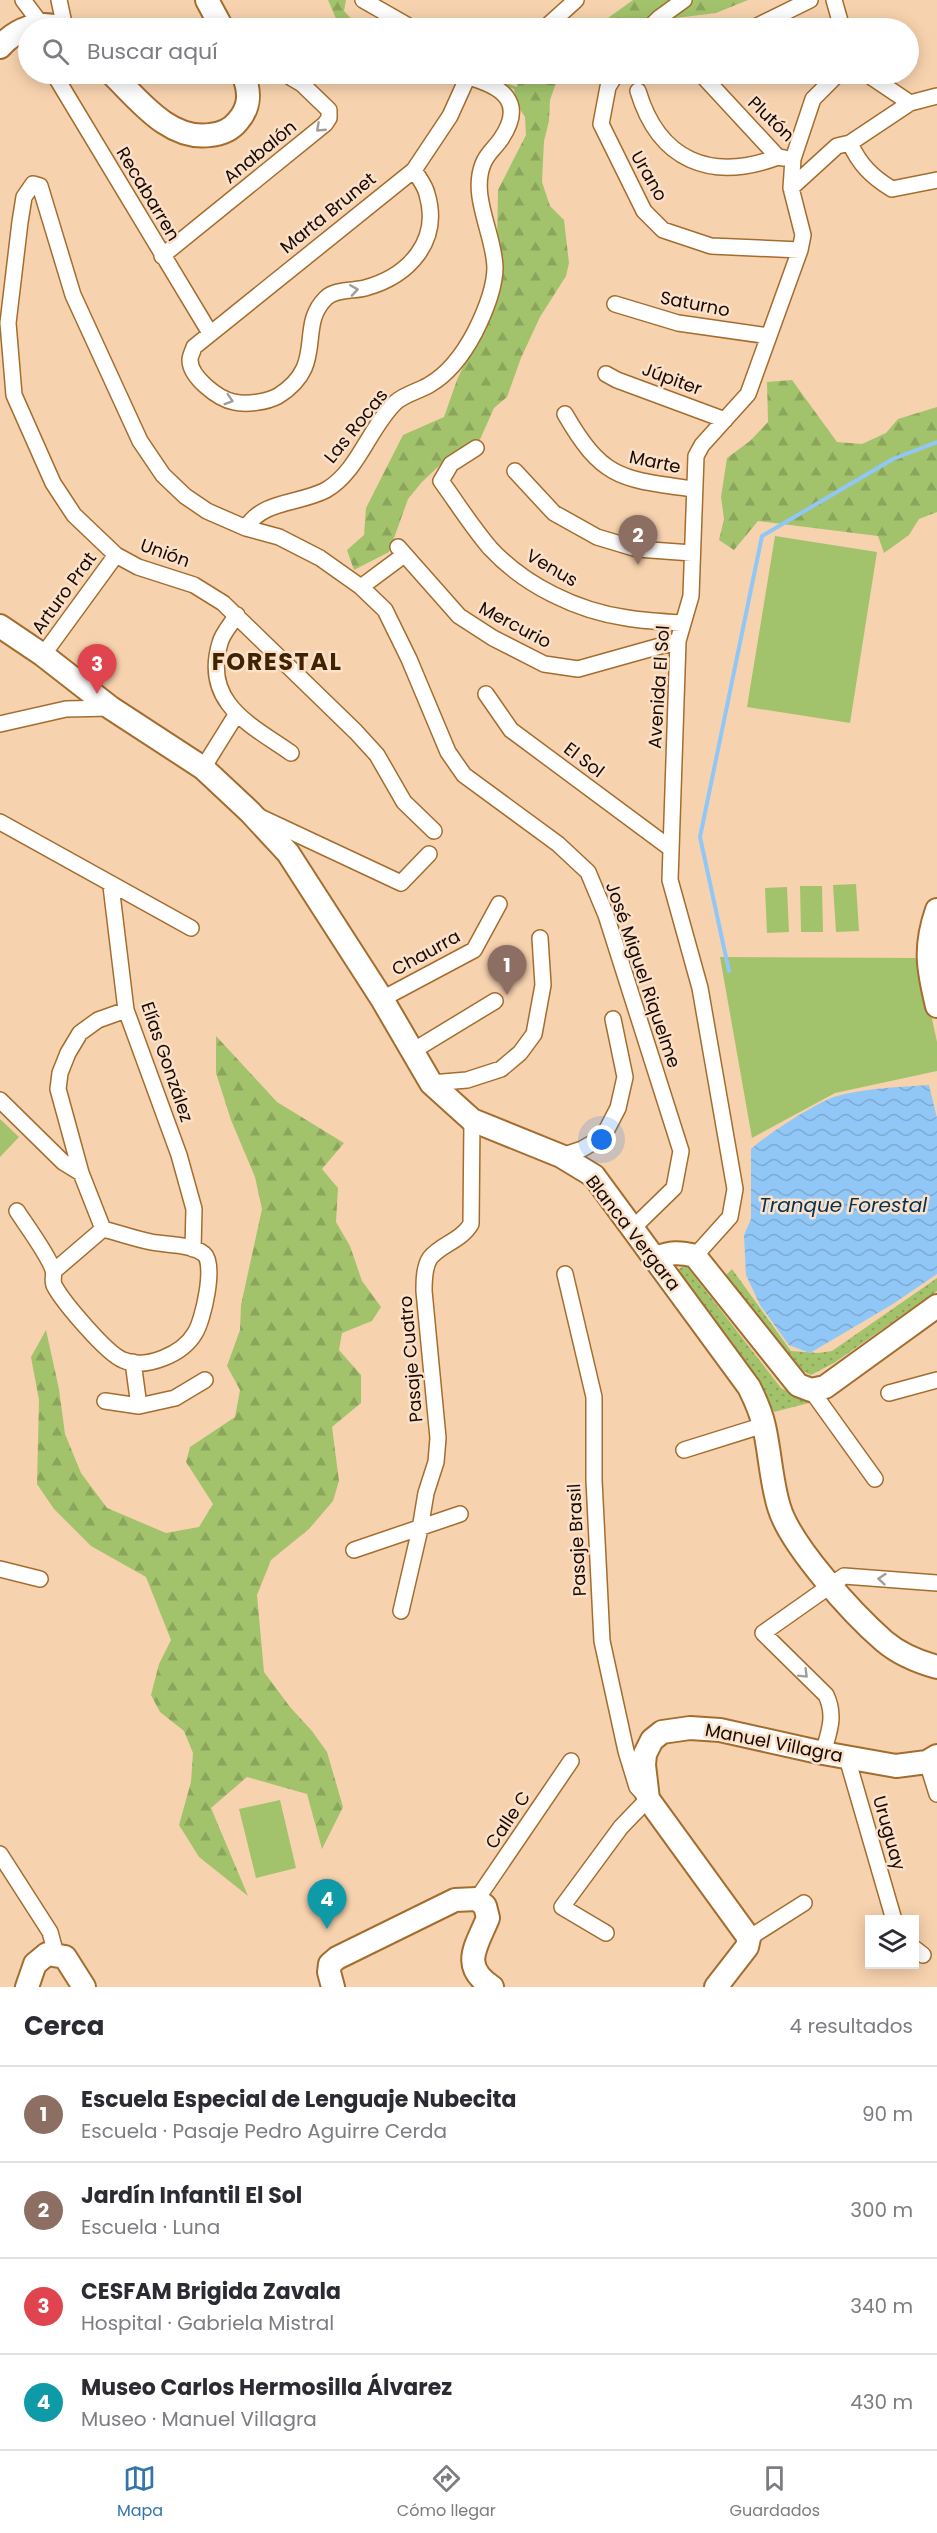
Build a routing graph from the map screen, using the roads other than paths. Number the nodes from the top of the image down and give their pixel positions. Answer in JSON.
{"nodes":[{"id":1,"x":23,"y":0,"type":"edge"},
{"id":2,"x":59,"y":0,"type":"edge"},
{"id":3,"x":207,"y":0,"type":"edge"},
{"id":4,"x":363,"y":0,"type":"edge"},
{"id":5,"x":576,"y":0,"type":"edge"},
{"id":6,"x":684,"y":0,"type":"edge"},
{"id":7,"x":810,"y":0,"type":"edge"},
{"id":8,"x":834,"y":0,"type":"edge"},
{"id":9,"x":37,"y":18,"type":"edge"},
{"id":10,"x":50,"y":18,"type":"edge"},
{"id":11,"x":217,"y":18,"type":"edge"},
{"id":12,"x":394,"y":18,"type":"edge"},
{"id":13,"x":556,"y":18,"type":"edge"},
{"id":14,"x":659,"y":18,"type":"edge"},
{"id":15,"x":773,"y":18,"type":"edge"},
{"id":16,"x":839,"y":18,"type":"edge"},
{"id":17,"x":18,"y":35,"type":"edge"},
{"id":18,"x":0,"y":47,"type":"edge"},
{"id":19,"x":60,"y":84,"type":"edge"},
{"id":20,"x":123,"y":84,"type":"edge"},
{"id":21,"x":248,"y":84,"type":"edge"},
{"id":22,"x":302,"y":84,"type":"edge"},
{"id":23,"x":464,"y":84,"type":"edge"},
{"id":24,"x":491,"y":84,"type":"edge"},
{"id":25,"x":610,"y":84,"type":"edge"},
{"id":26,"x":711,"y":84,"type":"edge"},
{"id":27,"x":828,"y":84,"type":"edge"},
{"id":28,"x":882,"y":84,"type":"edge"},
{"id":29,"x":638,"y":91,"type":"dead end"},
{"id":30,"x":937,"y":96,"type":"edge"},
{"id":31,"x":910,"y":103,"type":"junction"},
{"id":32,"x":850,"y":142,"type":"junction"},
{"id":33,"x":785,"y":158,"type":"junction"},
{"id":34,"x":414,"y":170,"type":"junction"},
{"id":35,"x":937,"y":180,"type":"edge"},
{"id":36,"x":37,"y":184,"type":"joint"},
{"id":37,"x":791,"y":188,"type":"junction"},
{"id":38,"x":800,"y":250,"type":"junction"},
{"id":39,"x":162,"y":256,"type":"junction"},
{"id":40,"x":615,"y":304,"type":"dead end"},
{"id":41,"x":210,"y":333,"type":"junction"},
{"id":42,"x":770,"y":336,"type":"junction"},
{"id":43,"x":606,"y":374,"type":"dead end"},
{"id":44,"x":7,"y":397,"type":"edge"},
{"id":45,"x":565,"y":414,"type":"dead end"},
{"id":46,"x":725,"y":420,"type":"junction"},
{"id":47,"x":476,"y":448,"type":"dead end"},
{"id":48,"x":515,"y":471,"type":"dead end"},
{"id":49,"x":693,"y":489,"type":"junction"},
{"id":50,"x":246,"y":528,"type":"junction"},
{"id":51,"x":692,"y":553,"type":"junction"},
{"id":52,"x":116,"y":555,"type":"junction"},
{"id":53,"x":361,"y":586,"type":"junction"},
{"id":54,"x":237,"y":615,"type":"junction"},
{"id":55,"x":682,"y":623,"type":"junction"},
{"id":56,"x":0,"y":626,"type":"edge"},
{"id":57,"x":678,"y":641,"type":"junction"},
{"id":58,"x":43,"y":655,"type":"junction"},
{"id":59,"x":486,"y":694,"type":"dead end"},
{"id":60,"x":111,"y":708,"type":"junction"},
{"id":61,"x":236,"y":714,"type":"junction"},
{"id":62,"x":0,"y":724,"type":"edge"},
{"id":63,"x":291,"y":753,"type":"dead end"},
{"id":64,"x":203,"y":768,"type":"junction"},
{"id":65,"x":250,"y":812,"type":"junction"},
{"id":66,"x":0,"y":822,"type":"edge"},
{"id":67,"x":434,"y":831,"type":"dead end"},
{"id":68,"x":670,"y":848,"type":"junction"},
{"id":69,"x":429,"y":854,"type":"dead end"},
{"id":70,"x":111,"y":886,"type":"junction"},
{"id":71,"x":499,"y":904,"type":"dead end"},
{"id":72,"x":937,"y":910,"type":"edge"},
{"id":73,"x":191,"y":928,"type":"dead end"},
{"id":74,"x":540,"y":938,"type":"dead end"},
{"id":75,"x":382,"y":999,"type":"junction"},
{"id":76,"x":495,"y":1001,"type":"dead end"},
{"id":77,"x":937,"y":1006,"type":"edge"},
{"id":78,"x":126,"y":1010,"type":"junction"},
{"id":79,"x":613,"y":1019,"type":"dead end"},
{"id":80,"x":411,"y":1052,"type":"junction"},
{"id":81,"x":431,"y":1083,"type":"junction"},
{"id":82,"x":0,"y":1100,"type":"edge"},
{"id":83,"x":472,"y":1120,"type":"junction"},
{"id":84,"x":561,"y":1156,"type":"junction"},
{"id":85,"x":81,"y":1173,"type":"junction"},
{"id":86,"x":17,"y":1211,"type":"dead end"},
{"id":87,"x":633,"y":1228,"type":"junction"},
{"id":88,"x":103,"y":1229,"type":"junction"},
{"id":89,"x":193,"y":1250,"type":"junction"},
{"id":90,"x":695,"y":1256,"type":"junction"},
{"id":91,"x":656,"y":1258,"type":"junction"},
{"id":92,"x":54,"y":1271,"type":"junction"},
{"id":93,"x":565,"y":1274,"type":"dead end"},
{"id":94,"x":937,"y":1306,"type":"edge"},
{"id":95,"x":133,"y":1362,"type":"junction"},
{"id":96,"x":205,"y":1380,"type":"dead end"},
{"id":97,"x":937,"y":1380,"type":"edge"},
{"id":98,"x":811,"y":1390,"type":"junction"},
{"id":99,"x":889,"y":1393,"type":"dead end"},
{"id":100,"x":105,"y":1401,"type":"dead end"},
{"id":101,"x":139,"y":1406,"type":"junction"},
{"id":102,"x":764,"y":1425,"type":"junction"},
{"id":103,"x":684,"y":1450,"type":"dead end"},
{"id":104,"x":875,"y":1479,"type":"dead end"},
{"id":105,"x":460,"y":1514,"type":"dead end"},
{"id":106,"x":420,"y":1529,"type":"junction"},
{"id":107,"x":354,"y":1550,"type":"dead end"},
{"id":108,"x":0,"y":1569,"type":"edge"},
{"id":109,"x":40,"y":1579,"type":"dead end"},
{"id":110,"x":937,"y":1583,"type":"edge"},
{"id":111,"x":829,"y":1584,"type":"junction"},
{"id":112,"x":401,"y":1611,"type":"dead end"},
{"id":113,"x":937,"y":1666,"type":"edge"},
{"id":114,"x":823,"y":1753,"type":"junction"},
{"id":115,"x":847,"y":1758,"type":"junction"},
{"id":116,"x":932,"y":1759,"type":"edge"},
{"id":117,"x":571,"y":1761,"type":"dead end"},
{"id":118,"x":937,"y":1794,"type":"edge"},
{"id":119,"x":648,"y":1799,"type":"junction"},
{"id":120,"x":0,"y":1854,"type":"edge"},
{"id":121,"x":477,"y":1899,"type":"junction"},
{"id":122,"x":804,"y":1903,"type":"dead end"},
{"id":123,"x":893,"y":1915,"type":"edge"},
{"id":124,"x":606,"y":1933,"type":"dead end"},
{"id":125,"x":749,"y":1938,"type":"junction"},
{"id":126,"x":56,"y":1954,"type":"junction"},
{"id":127,"x":331,"y":1980,"type":"edge"},
{"id":128,"x":27,"y":1987,"type":"edge"},
{"id":129,"x":84,"y":1987,"type":"edge"},
{"id":130,"x":492,"y":1987,"type":"edge"},
{"id":131,"x":716,"y":1987,"type":"edge"}],
"edges":[{"from":1,"to":9,"type":"street"},
{"from":2,"to":10,"type":"street"},
{"from":3,"to":11,"type":"street"},
{"from":4,"to":12,"type":"street"},
{"from":5,"to":13,"type":"street"},
{"from":6,"to":14,"type":"street"},
{"from":7,"to":15,"type":"street"},
{"from":8,"to":16,"type":"street"},
{"from":17,"to":18,"type":"street"},
{"from":19,"to":39,"type":"street","name":"Recabarren"},
{"from":20,"to":21,"type":"street"},
{"from":22,"to":39,"type":"street","name":"Anabalón","one_way":true},
{"from":23,"to":34,"type":"street","name":"Marta Brunet"},
{"from":24,"to":50,"type":"street","name":"Las Rocas"},
{"from":25,"to":38,"type":"street","name":"Urano"},
{"from":26,"to":33,"type":"street","name":"Plutón"},
{"from":27,"to":33,"type":"street","name":"Avenida El Sol"},
{"from":28,"to":31,"type":"street"},
{"from":29,"to":33,"type":"street"},
{"from":30,"to":31,"type":"street"},
{"from":31,"to":32,"type":"street"},
{"from":32,"to":35,"type":"street"},
{"from":32,"to":37,"type":"street"},
{"from":33,"to":37,"type":"street","name":"Avenida El Sol"},
{"from":34,"to":41,"type":"street","name":"Marta Brunet"},
{"from":41,"to":34,"type":"street","name":"Marta Brunet","one_way":true},
{"from":36,"to":44,"type":"street","name":"Unión"},
{"from":36,"to":50,"type":"street","name":"José Miguel Riquelme"},
{"from":37,"to":38,"type":"street","name":"Avenida El Sol"},
{"from":38,"to":42,"type":"street","name":"Avenida El Sol"},
{"from":39,"to":41,"type":"street","name":"Recabarren"},
{"from":40,"to":42,"type":"street","name":"Saturno"},
{"from":42,"to":46,"type":"street","name":"Avenida El Sol"},
{"from":43,"to":46,"type":"street","name":"Júpiter"},
{"from":44,"to":52,"type":"street","name":"Unión"},
{"from":45,"to":49,"type":"street","name":"Marte"},
{"from":46,"to":49,"type":"street","name":"Avenida El Sol"},
{"from":47,"to":55,"type":"street","name":"Venus"},
{"from":48,"to":51,"type":"street"},
{"from":49,"to":51,"type":"street","name":"Avenida El Sol"},
{"from":50,"to":53,"type":"street","name":"José Miguel Riquelme"},
{"from":51,"to":55,"type":"street","name":"Avenida El Sol"},
{"from":52,"to":54,"type":"street","name":"Unión"},
{"from":52,"to":58,"type":"street","name":"Arturo Prat"},
{"from":53,"to":57,"type":"street","name":"Mercurio"},
{"from":53,"to":87,"type":"street","name":"José Miguel Riquelme"},
{"from":54,"to":61,"type":"street"},
{"from":54,"to":67,"type":"street","name":"Unión"},
{"from":55,"to":57,"type":"street","name":"Avenida El Sol"},
{"from":56,"to":58,"type":"street","name":"Blanca Vergara"},
{"from":57,"to":68,"type":"street","name":"Avenida El Sol"},
{"from":58,"to":60,"type":"street","name":"Blanca Vergara"},
{"from":59,"to":68,"type":"street","name":"El Sol"},
{"from":60,"to":62,"type":"street"},
{"from":60,"to":64,"type":"street","name":"Blanca Vergara"},
{"from":61,"to":63,"type":"street"},
{"from":61,"to":64,"type":"street"},
{"from":64,"to":65,"type":"street","name":"Blanca Vergara"},
{"from":65,"to":69,"type":"street"},
{"from":65,"to":75,"type":"street","name":"Blanca Vergara"},
{"from":66,"to":70,"type":"street"},
{"from":68,"to":90,"type":"street","name":"Avenida El Sol"},
{"from":70,"to":73,"type":"street"},
{"from":70,"to":78,"type":"street","name":"Elías González"},
{"from":71,"to":75,"type":"street","name":"Chaurra"},
{"from":72,"to":77,"type":"street"},
{"from":74,"to":81,"type":"street"},
{"from":75,"to":80,"type":"street","name":"Blanca Vergara"},
{"from":76,"to":80,"type":"street"},
{"from":78,"to":85,"type":"street"},
{"from":78,"to":89,"type":"street","name":"Elías González"},
{"from":79,"to":84,"type":"street"},
{"from":80,"to":81,"type":"street","name":"Blanca Vergara"},
{"from":81,"to":83,"type":"street","name":"Blanca Vergara"},
{"from":82,"to":85,"type":"street"},
{"from":83,"to":84,"type":"street","name":"Blanca Vergara"},
{"from":83,"to":106,"type":"street","name":"Pasaje Cuatro"},
{"from":84,"to":87,"type":"street","name":"Blanca Vergara"},
{"from":85,"to":88,"type":"street"},
{"from":86,"to":92,"type":"street"},
{"from":87,"to":91,"type":"street","name":"Blanca Vergara"},
{"from":88,"to":89,"type":"street"},
{"from":88,"to":92,"type":"street"},
{"from":89,"to":95,"type":"street"},
{"from":90,"to":91,"type":"street"},
{"from":90,"to":98,"type":"street"},
{"from":91,"to":102,"type":"street","name":"Blanca Vergara"},
{"from":92,"to":95,"type":"street"},
{"from":93,"to":119,"type":"street","name":"Pasaje Brasil"},
{"from":94,"to":98,"type":"street"},
{"from":95,"to":101,"type":"street"},
{"from":96,"to":101,"type":"street"},
{"from":97,"to":99,"type":"street"},
{"from":98,"to":104,"type":"street"},
{"from":100,"to":101,"type":"street"},
{"from":102,"to":103,"type":"street"},
{"from":102,"to":111,"type":"street","name":"Blanca Vergara"},
{"from":105,"to":106,"type":"street"},
{"from":106,"to":107,"type":"street"},
{"from":106,"to":112,"type":"street","name":"Pasaje Cuatro"},
{"from":108,"to":109,"type":"street"},
{"from":110,"to":111,"type":"street","one_way":true},
{"from":111,"to":113,"type":"street","name":"Blanca Vergara"},
{"from":111,"to":114,"type":"street","one_way":true},
{"from":114,"to":115,"type":"street","name":"Manuel Villagra"},
{"from":114,"to":119,"type":"street","name":"Manuel Villagra"},
{"from":115,"to":116,"type":"street","name":"Manuel Villagra"},
{"from":115,"to":123,"type":"street","name":"Uruguay"},
{"from":116,"to":118,"type":"street"},
{"from":117,"to":121,"type":"street","name":"Calle C"},
{"from":119,"to":124,"type":"street"},
{"from":119,"to":125,"type":"street"},
{"from":120,"to":126,"type":"street"},
{"from":121,"to":127,"type":"street"},
{"from":121,"to":130,"type":"street"},
{"from":122,"to":125,"type":"street"},
{"from":125,"to":131,"type":"street"},
{"from":126,"to":128,"type":"street"},
{"from":126,"to":129,"type":"street"}]}
